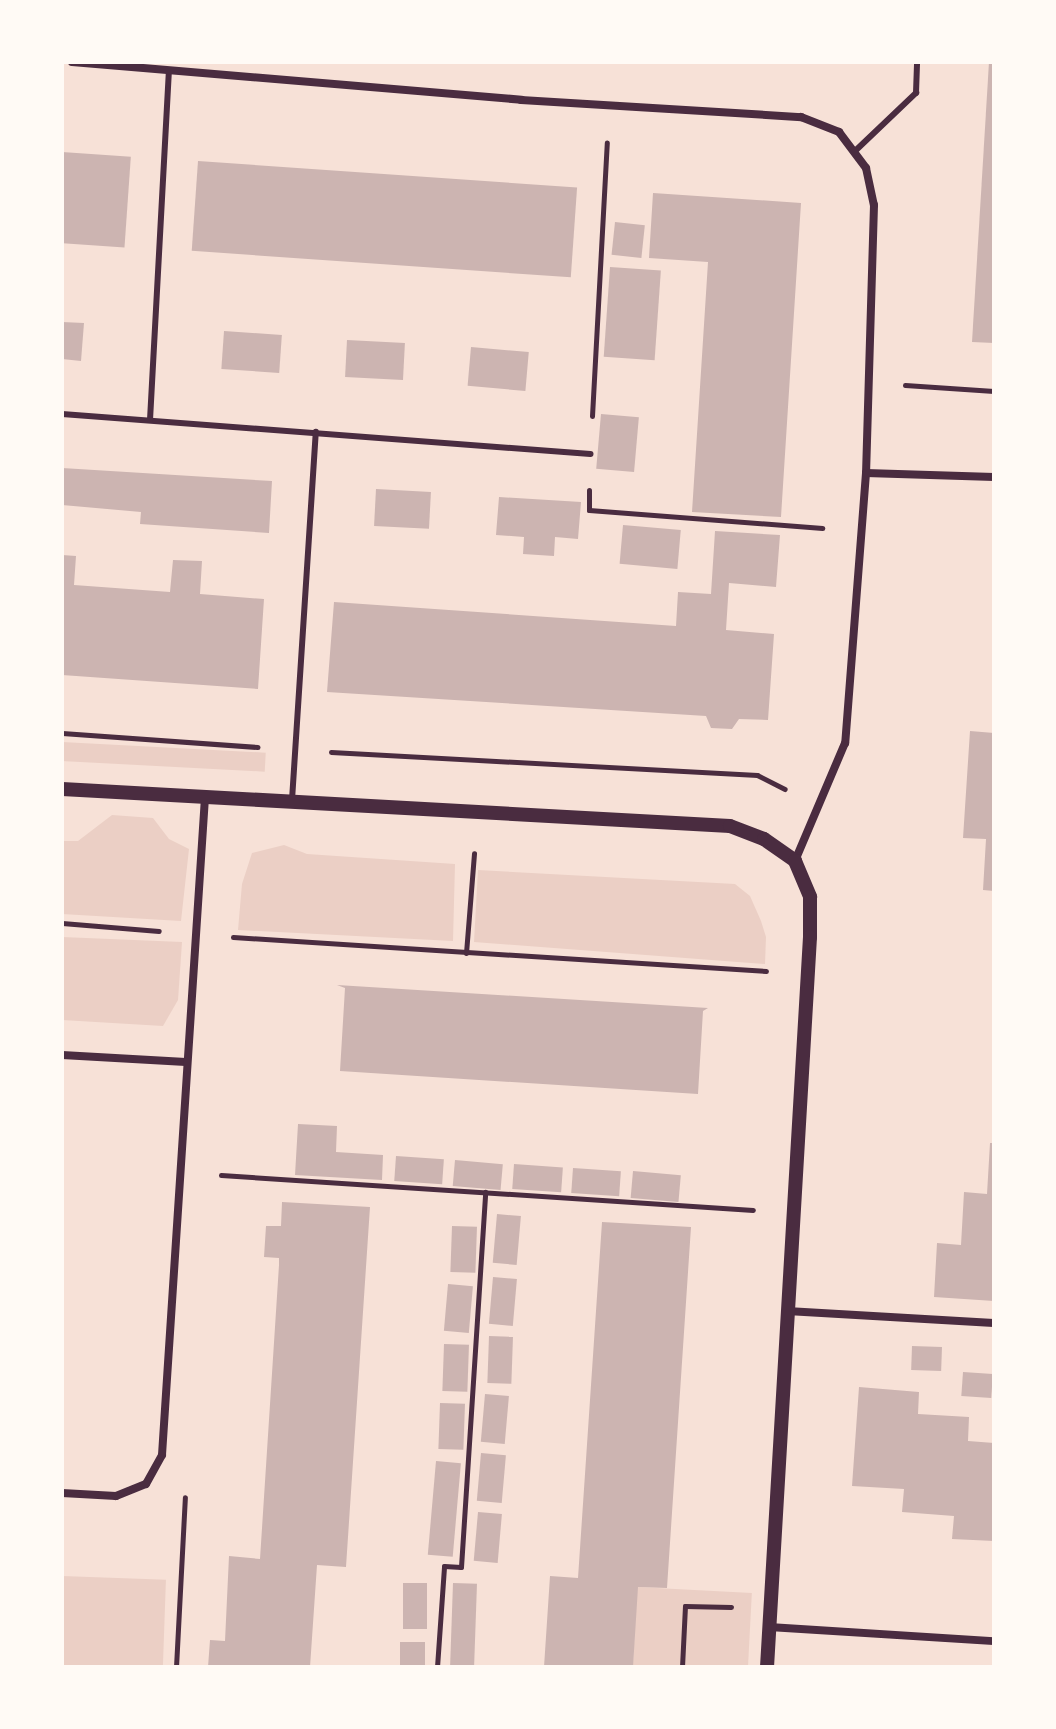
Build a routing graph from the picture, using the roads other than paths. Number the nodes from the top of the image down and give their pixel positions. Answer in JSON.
{"nodes":[{"id":1,"x":72,"y":62,"type":"edge"},
{"id":2,"x":917,"y":62,"type":"edge"},
{"id":3,"x":169,"y":72,"type":"junction"},
{"id":4,"x":854,"y":152,"type":"junction"},
{"id":5,"x":62,"y":414,"type":"edge"},
{"id":6,"x":150,"y":420,"type":"junction"},
{"id":7,"x":316,"y":432,"type":"junction"},
{"id":8,"x":590,"y":454,"type":"road end"},
{"id":9,"x":866,"y":473,"type":"junction"},
{"id":10,"x":994,"y":477,"type":"edge"},
{"id":11,"x":62,"y":789,"type":"edge"},
{"id":12,"x":205,"y":798,"type":"junction"},
{"id":13,"x":292,"y":804,"type":"junction"},
{"id":14,"x":795,"y":861,"type":"junction"},
{"id":15,"x":62,"y":1055,"type":"edge"},
{"id":16,"x":186,"y":1062,"type":"junction"},
{"id":17,"x":787,"y":1311,"type":"junction"},
{"id":18,"x":994,"y":1323,"type":"edge"},
{"id":19,"x":62,"y":1493,"type":"edge"},
{"id":20,"x":769,"y":1627,"type":"junction"},
{"id":21,"x":994,"y":1641,"type":"edge"},
{"id":22,"x":767,"y":1667,"type":"edge"}],
"edges":[{"from":1,"to":3,"type":"street"},
{"from":2,"to":4,"type":"lane"},
{"from":3,"to":4,"type":"street"},
{"from":3,"to":6,"type":"lane"},
{"from":4,"to":9,"type":"street"},
{"from":5,"to":6,"type":"lane"},
{"from":6,"to":7,"type":"lane"},
{"from":7,"to":8,"type":"lane"},
{"from":7,"to":13,"type":"lane"},
{"from":9,"to":10,"type":"street"},
{"from":9,"to":14,"type":"street"},
{"from":11,"to":12,"type":"street"},
{"from":12,"to":13,"type":"street"},
{"from":12,"to":16,"type":"street"},
{"from":13,"to":14,"type":"street"},
{"from":14,"to":17,"type":"street"},
{"from":15,"to":16,"type":"street"},
{"from":16,"to":19,"type":"street"},
{"from":17,"to":18,"type":"street"},
{"from":17,"to":20,"type":"street"},
{"from":20,"to":21,"type":"street"},
{"from":20,"to":22,"type":"street"}]}
